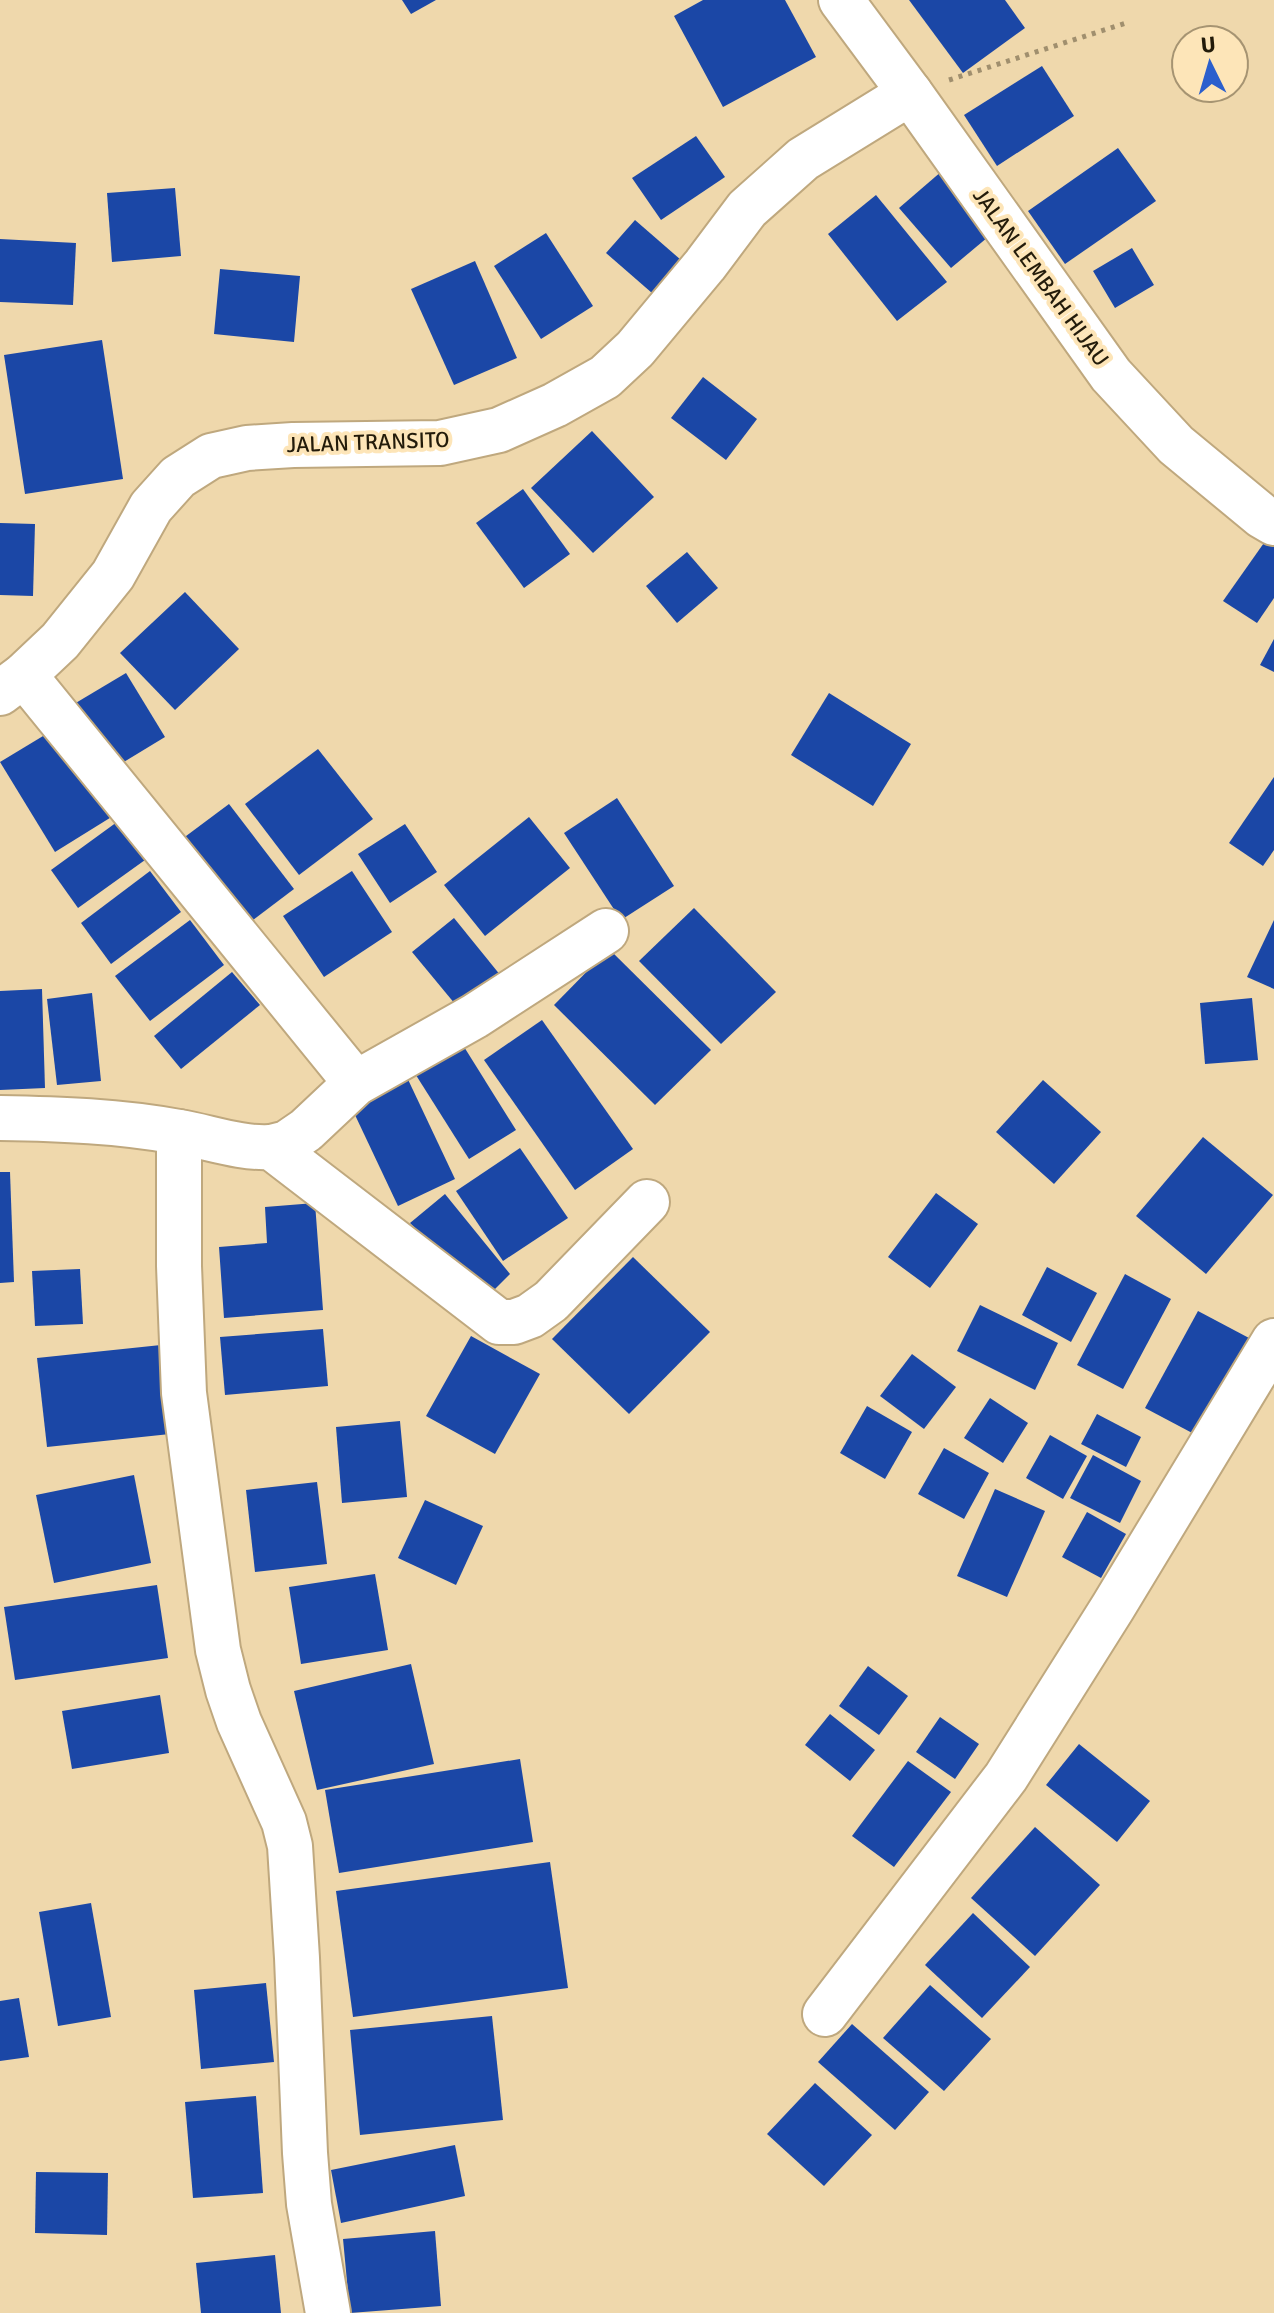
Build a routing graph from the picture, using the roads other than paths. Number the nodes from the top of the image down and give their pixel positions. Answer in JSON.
{"nodes":[{"id":1,"x":841,"y":0,"type":"edge"},
{"id":2,"x":910,"y":93,"type":"junction"},
{"id":3,"x":1268,"y":520,"type":"edge"},
{"id":4,"x":12,"y":684,"type":"edge"},
{"id":5,"x":606,"y":931,"type":"dead end"},
{"id":6,"x":356,"y":1083,"type":"junction"},
{"id":7,"x":0,"y":1118,"type":"edge"},
{"id":8,"x":179,"y":1132,"type":"junction"},
{"id":9,"x":271,"y":1147,"type":"junction"},
{"id":10,"x":647,"y":1202,"type":"dead end"},
{"id":11,"x":1274,"y":1341,"type":"edge"},
{"id":12,"x":825,"y":2014,"type":"dead end"},
{"id":13,"x":328,"y":2313,"type":"edge"}],
"edges":[{"from":1,"to":2,"type":"street","name":"JALAN LEMBAH HIJAU"},
{"from":2,"to":3,"type":"street","name":"JALAN LEMBAH HIJAU"},
{"from":2,"to":4,"type":"street","name":"JALAN TRANSITO"},
{"from":4,"to":6,"type":"street"},
{"from":5,"to":6,"type":"street"},
{"from":6,"to":9,"type":"street"},
{"from":7,"to":8,"type":"street"},
{"from":8,"to":9,"type":"street"},
{"from":8,"to":13,"type":"street"},
{"from":9,"to":10,"type":"street"},
{"from":11,"to":12,"type":"street"}]}
